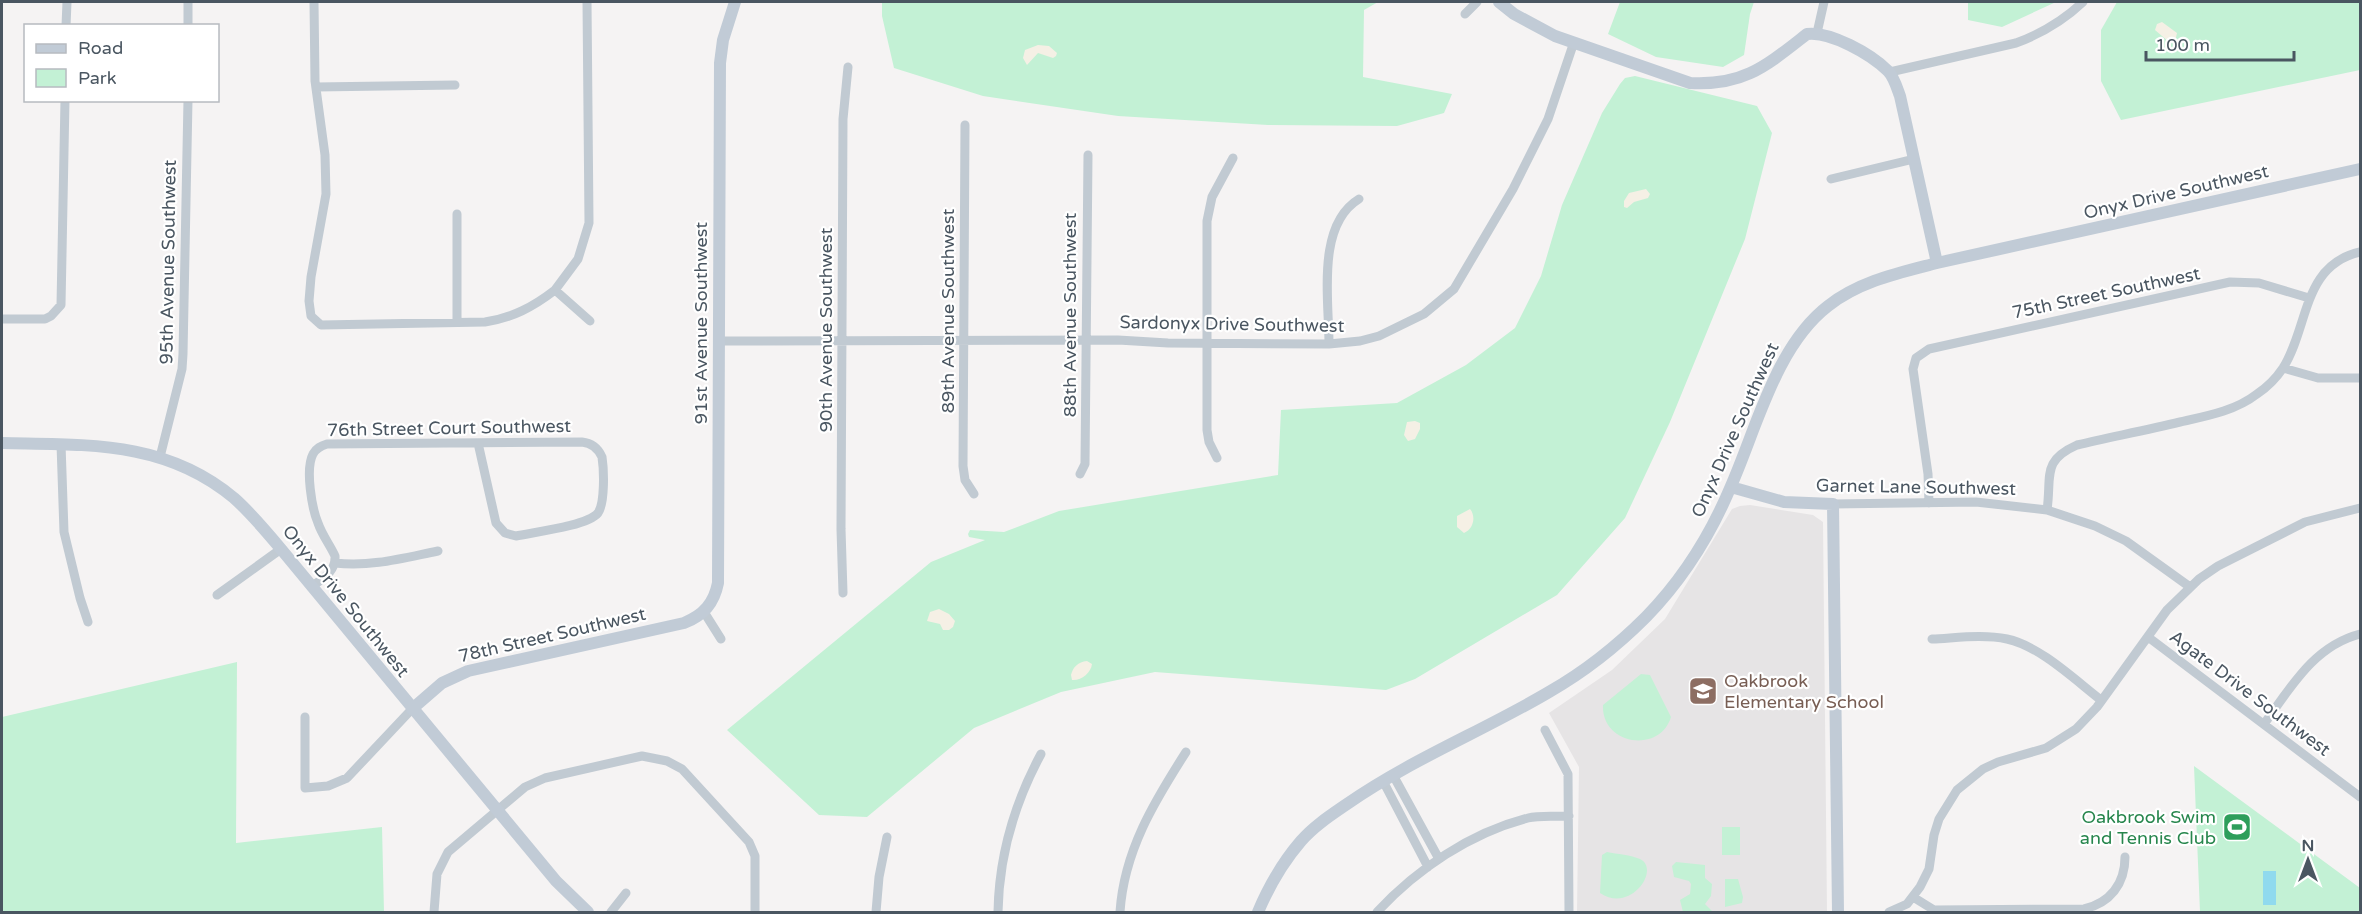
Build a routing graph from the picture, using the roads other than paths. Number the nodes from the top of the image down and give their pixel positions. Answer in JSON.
{"nodes":[{"id":1,"x":67,"y":2,"type":"edge"},
{"id":2,"x":188,"y":2,"type":"edge"},
{"id":3,"x":314,"y":2,"type":"edge"},
{"id":4,"x":587,"y":2,"type":"edge"},
{"id":5,"x":735,"y":2,"type":"edge"},
{"id":6,"x":1477,"y":2,"type":"edge"},
{"id":7,"x":1499,"y":2,"type":"edge"},
{"id":8,"x":1824,"y":2,"type":"edge"},
{"id":9,"x":2083,"y":2,"type":"edge"},
{"id":10,"x":1465,"y":14,"type":"dead end"},
{"id":11,"x":66,"y":24,"type":"edge"},
{"id":12,"x":188,"y":24,"type":"edge"},
{"id":13,"x":1817,"y":33,"type":"junction"},
{"id":14,"x":1574,"y":42,"type":"junction"},
{"id":15,"x":848,"y":67,"type":"dead end"},
{"id":16,"x":1890,"y":72,"type":"junction"},
{"id":17,"x":455,"y":85,"type":"dead end"},
{"id":18,"x":316,"y":87,"type":"junction"},
{"id":19,"x":65,"y":102,"type":"edge"},
{"id":20,"x":188,"y":102,"type":"edge"},
{"id":21,"x":965,"y":124,"type":"dead end"},
{"id":22,"x":1088,"y":155,"type":"dead end"},
{"id":23,"x":1233,"y":158,"type":"dead end"},
{"id":24,"x":1914,"y":159,"type":"junction"},
{"id":25,"x":2361,"y":169,"type":"edge"},
{"id":26,"x":1831,"y":179,"type":"dead end"},
{"id":27,"x":1359,"y":199,"type":"dead end"},
{"id":28,"x":457,"y":214,"type":"dead end"},
{"id":29,"x":2361,"y":252,"type":"edge"},
{"id":30,"x":1937,"y":263,"type":"junction"},
{"id":31,"x":555,"y":290,"type":"junction"},
{"id":32,"x":2309,"y":298,"type":"junction"},
{"id":33,"x":2,"y":319,"type":"edge"},
{"id":34,"x":590,"y":321,"type":"dead end"},
{"id":35,"x":457,"y":322,"type":"junction"},
{"id":36,"x":1085,"y":340,"type":"junction"},
{"id":37,"x":719,"y":341,"type":"junction"},
{"id":38,"x":843,"y":341,"type":"junction"},
{"id":39,"x":964,"y":341,"type":"junction"},
{"id":40,"x":1208,"y":344,"type":"junction"},
{"id":41,"x":1329,"y":344,"type":"junction"},
{"id":42,"x":2283,"y":368,"type":"junction"},
{"id":43,"x":2361,"y":378,"type":"edge"},
{"id":44,"x":2,"y":443,"type":"edge"},
{"id":45,"x":478,"y":443,"type":"junction"},
{"id":46,"x":61,"y":444,"type":"junction"},
{"id":47,"x":160,"y":457,"type":"junction"},
{"id":48,"x":1217,"y":458,"type":"dead end"},
{"id":49,"x":1080,"y":474,"type":"dead end"},
{"id":50,"x":1731,"y":487,"type":"junction"},
{"id":51,"x":974,"y":494,"type":"dead end"},
{"id":52,"x":1929,"y":503,"type":"junction"},
{"id":53,"x":1833,"y":504,"type":"junction"},
{"id":54,"x":2361,"y":508,"type":"edge"},
{"id":55,"x":2047,"y":510,"type":"junction"},
{"id":56,"x":281,"y":549,"type":"junction"},
{"id":57,"x":438,"y":551,"type":"dead end"},
{"id":58,"x":336,"y":563,"type":"junction"},
{"id":59,"x":311,"y":587,"type":"junction"},
{"id":60,"x":2190,"y":587,"type":"junction"},
{"id":61,"x":843,"y":593,"type":"dead end"},
{"id":62,"x":217,"y":595,"type":"dead end"},
{"id":63,"x":704,"y":612,"type":"junction"},
{"id":64,"x":88,"y":622,"type":"dead end"},
{"id":65,"x":2361,"y":634,"type":"edge"},
{"id":66,"x":2148,"y":637,"type":"junction"},
{"id":67,"x":720,"y":639,"type":"dead end"},
{"id":68,"x":1932,"y":639,"type":"dead end"},
{"id":69,"x":2101,"y":700,"type":"junction"},
{"id":70,"x":412,"y":709,"type":"junction"},
{"id":71,"x":305,"y":717,"type":"dead end"},
{"id":72,"x":2264,"y":724,"type":"junction"},
{"id":73,"x":1545,"y":730,"type":"dead end"},
{"id":74,"x":1186,"y":752,"type":"dead end"},
{"id":75,"x":1041,"y":754,"type":"dead end"},
{"id":76,"x":1388,"y":778,"type":"junction"},
{"id":77,"x":2361,"y":797,"type":"edge"},
{"id":78,"x":497,"y":810,"type":"junction"},
{"id":79,"x":1569,"y":816,"type":"junction"},
{"id":80,"x":887,"y":837,"type":"dead end"},
{"id":81,"x":2125,"y":857,"type":"dead end"},
{"id":82,"x":1439,"y":859,"type":"junction"},
{"id":83,"x":1428,"y":867,"type":"junction"},
{"id":84,"x":626,"y":893,"type":"dead end"},
{"id":85,"x":1913,"y":897,"type":"junction"},
{"id":86,"x":434,"y":912,"type":"edge"},
{"id":87,"x":588,"y":912,"type":"edge"},
{"id":88,"x":611,"y":912,"type":"edge"},
{"id":89,"x":755,"y":912,"type":"edge"},
{"id":90,"x":876,"y":912,"type":"edge"},
{"id":91,"x":998,"y":912,"type":"edge"},
{"id":92,"x":1120,"y":912,"type":"edge"},
{"id":93,"x":1258,"y":912,"type":"edge"},
{"id":94,"x":1377,"y":912,"type":"edge"},
{"id":95,"x":1569,"y":912,"type":"edge"},
{"id":96,"x":1838,"y":912,"type":"edge"},
{"id":97,"x":1889,"y":912,"type":"edge"}],
"edges":[{"from":1,"to":11,"type":"street"},
{"from":2,"to":12,"type":"street"},
{"from":3,"to":18,"type":"street"},
{"from":4,"to":31,"type":"street"},
{"from":5,"to":37,"type":"street","name":"91st Avenue Southwest"},
{"from":6,"to":10,"type":"street"},
{"from":7,"to":14,"type":"street"},
{"from":8,"to":13,"type":"street"},
{"from":9,"to":16,"type":"street"},
{"from":13,"to":14,"type":"street"},
{"from":13,"to":16,"type":"street"},
{"from":14,"to":41,"type":"street","name":"Sardonyx Drive Southwest"},
{"from":15,"to":38,"type":"street","name":"90th Avenue Southwest"},
{"from":16,"to":24,"type":"street"},
{"from":17,"to":18,"type":"street"},
{"from":18,"to":35,"type":"street"},
{"from":19,"to":33,"type":"street"},
{"from":20,"to":47,"type":"street","name":"95th Avenue Southwest"},
{"from":21,"to":39,"type":"street","name":"89th Avenue Southwest"},
{"from":22,"to":36,"type":"street","name":"88th Avenue Southwest"},
{"from":23,"to":40,"type":"street"},
{"from":24,"to":26,"type":"street"},
{"from":24,"to":30,"type":"street"},
{"from":25,"to":30,"type":"street","name":"Onyx Drive Southwest"},
{"from":27,"to":41,"type":"street"},
{"from":28,"to":35,"type":"street"},
{"from":29,"to":32,"type":"street"},
{"from":30,"to":50,"type":"street","name":"Onyx Drive Southwest"},
{"from":31,"to":34,"type":"street"},
{"from":31,"to":35,"type":"street"},
{"from":32,"to":42,"type":"street"},
{"from":32,"to":52,"type":"street","name":"75th Street Southwest"},
{"from":36,"to":39,"type":"street","name":"Sardonyx Drive Southwest"},
{"from":36,"to":40,"type":"street","name":"Sardonyx Drive Southwest"},
{"from":36,"to":49,"type":"street","name":"88th Avenue Southwest"},
{"from":37,"to":38,"type":"street","name":"Sardonyx Drive Southwest"},
{"from":37,"to":63,"type":"street","name":"91st Avenue Southwest"},
{"from":38,"to":39,"type":"street","name":"Sardonyx Drive Southwest"},
{"from":38,"to":61,"type":"street","name":"90th Avenue Southwest"},
{"from":39,"to":51,"type":"street","name":"89th Avenue Southwest"},
{"from":40,"to":41,"type":"street","name":"Sardonyx Drive Southwest"},
{"from":40,"to":48,"type":"street"},
{"from":42,"to":43,"type":"street"},
{"from":42,"to":55,"type":"street"},
{"from":44,"to":46,"type":"street","name":"Onyx Drive Southwest"},
{"from":45,"to":45,"type":"street","name":"76th Street Court Southwest"},
{"from":45,"to":58,"type":"street","name":"76th Street Court Southwest"},
{"from":46,"to":47,"type":"street","name":"Onyx Drive Southwest"},
{"from":46,"to":64,"type":"street"},
{"from":47,"to":56,"type":"street","name":"Onyx Drive Southwest"},
{"from":50,"to":53,"type":"street","name":"Garnet Lane Southwest"},
{"from":50,"to":76,"type":"street","name":"Onyx Drive Southwest"},
{"from":52,"to":53,"type":"street","name":"Garnet Lane Southwest"},
{"from":52,"to":55,"type":"street","name":"Garnet Lane Southwest"},
{"from":53,"to":96,"type":"street"},
{"from":54,"to":60,"type":"street"},
{"from":55,"to":60,"type":"street","name":"Garnet Lane Southwest"},
{"from":56,"to":59,"type":"street","name":"Onyx Drive Southwest"},
{"from":56,"to":62,"type":"street"},
{"from":57,"to":58,"type":"street"},
{"from":58,"to":59,"type":"street"},
{"from":59,"to":70,"type":"street","name":"Onyx Drive Southwest"},
{"from":60,"to":66,"type":"street"},
{"from":63,"to":67,"type":"street"},
{"from":63,"to":70,"type":"street","name":"78th Street Southwest"},
{"from":65,"to":72,"type":"street"},
{"from":66,"to":69,"type":"street"},
{"from":66,"to":72,"type":"street","name":"Agate Drive Southwest"},
{"from":68,"to":69,"type":"street"},
{"from":69,"to":85,"type":"street"},
{"from":70,"to":71,"type":"street","name":"78th Street Southwest"},
{"from":70,"to":78,"type":"street","name":"Onyx Drive Southwest"},
{"from":72,"to":77,"type":"street","name":"Agate Drive Southwest"},
{"from":73,"to":79,"type":"street"},
{"from":74,"to":92,"type":"street"},
{"from":75,"to":91,"type":"street"},
{"from":76,"to":82,"type":"street"},
{"from":76,"to":83,"type":"street"},
{"from":76,"to":93,"type":"street","name":"Onyx Drive Southwest"},
{"from":78,"to":86,"type":"street"},
{"from":78,"to":87,"type":"street","name":"Onyx Drive Southwest"},
{"from":78,"to":89,"type":"street"},
{"from":79,"to":82,"type":"street"},
{"from":79,"to":95,"type":"street"},
{"from":80,"to":90,"type":"street"},
{"from":81,"to":85,"type":"street"},
{"from":82,"to":83,"type":"street"},
{"from":83,"to":94,"type":"street"},
{"from":84,"to":88,"type":"street"},
{"from":85,"to":97,"type":"street"}]}
